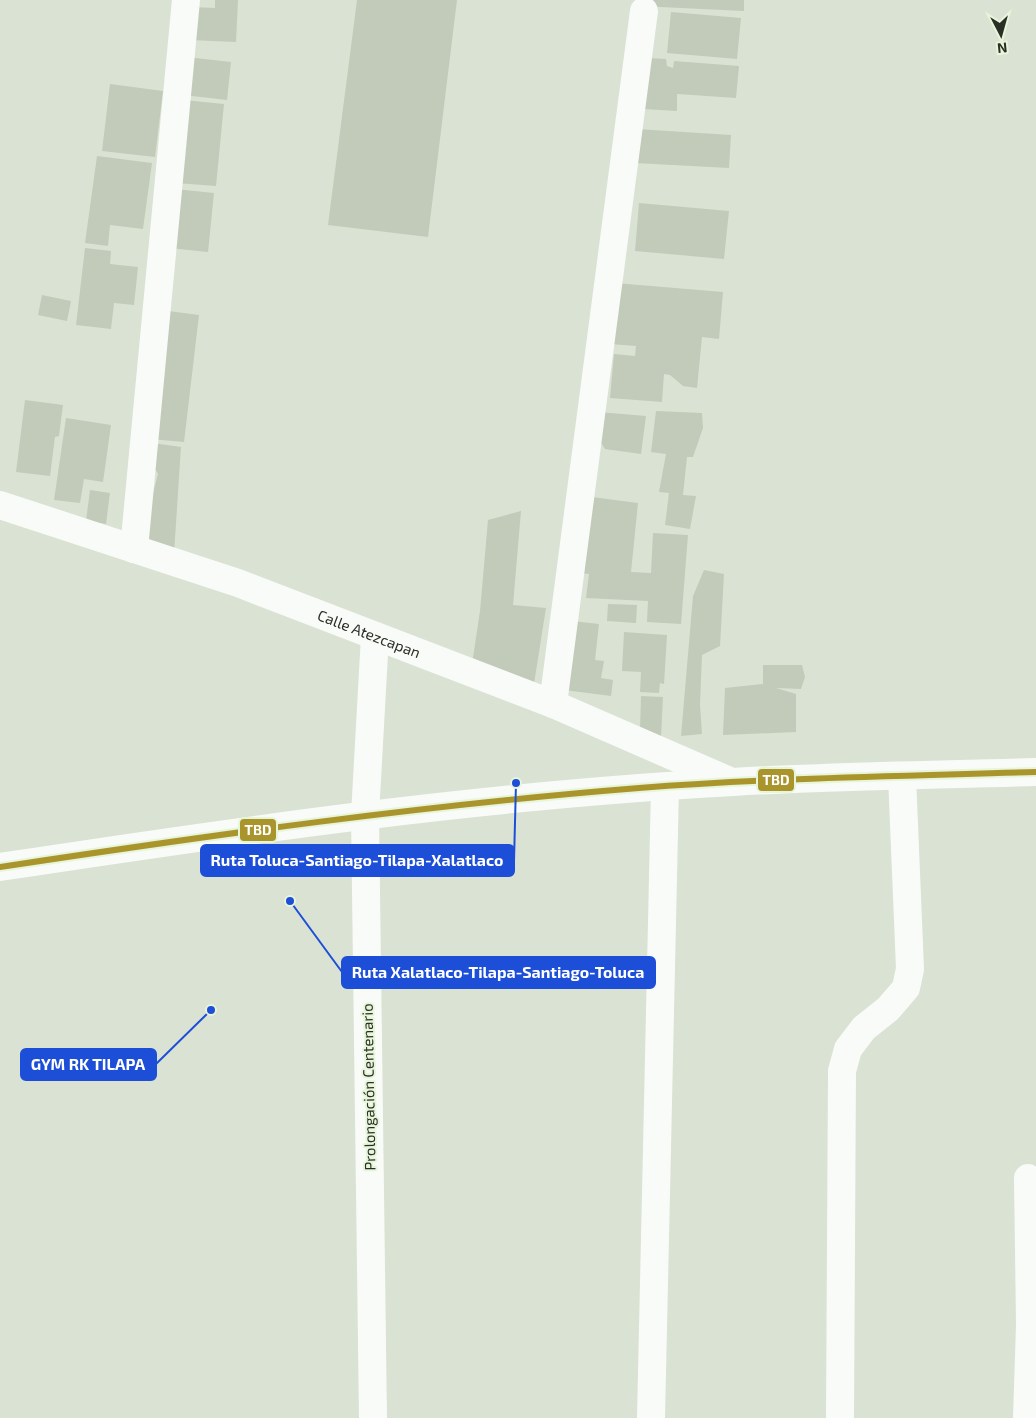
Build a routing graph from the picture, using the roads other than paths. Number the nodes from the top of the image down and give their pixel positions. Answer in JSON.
{"nodes":[{"id":1,"x":186,"y":0,"type":"edge"},
{"id":2,"x":644,"y":11,"type":"dead end"},
{"id":3,"x":0,"y":505,"type":"edge"},
{"id":4,"x":134,"y":549,"type":"junction"},
{"id":5,"x":376,"y":636,"type":"junction"},
{"id":6,"x":552,"y":704,"type":"junction"},
{"id":7,"x":1036,"y":772,"type":"edge"},
{"id":8,"x":902,"y":776,"type":"junction"},
{"id":9,"x":732,"y":782,"type":"junction"},
{"id":10,"x":666,"y":787,"type":"junction"},
{"id":11,"x":365,"y":815,"type":"junction"},
{"id":12,"x":0,"y":868,"type":"edge"},
{"id":13,"x":1028,"y":1178,"type":"dead end"},
{"id":14,"x":373,"y":1418,"type":"edge"},
{"id":15,"x":652,"y":1418,"type":"edge"},
{"id":16,"x":840,"y":1418,"type":"edge"},
{"id":17,"x":1027,"y":1418,"type":"edge"}],
"edges":[{"from":1,"to":4,"type":"street"},
{"from":2,"to":6,"type":"street"},
{"from":3,"to":4,"type":"street","name":"Calle Atezcapan"},
{"from":4,"to":5,"type":"street","name":"Calle Atezcapan"},
{"from":5,"to":6,"type":"street","name":"Calle Atezcapan"},
{"from":5,"to":11,"type":"street","name":"Prolongación Centenario"},
{"from":6,"to":9,"type":"street","name":"Calle Atezcapan"},
{"from":7,"to":8,"type":"street"},
{"from":8,"to":9,"type":"street"},
{"from":8,"to":16,"type":"street"},
{"from":9,"to":10,"type":"street"},
{"from":10,"to":11,"type":"street"},
{"from":10,"to":15,"type":"street"},
{"from":11,"to":12,"type":"street"},
{"from":11,"to":14,"type":"street","name":"Prolongación Centenario"},
{"from":13,"to":17,"type":"street"}]}
